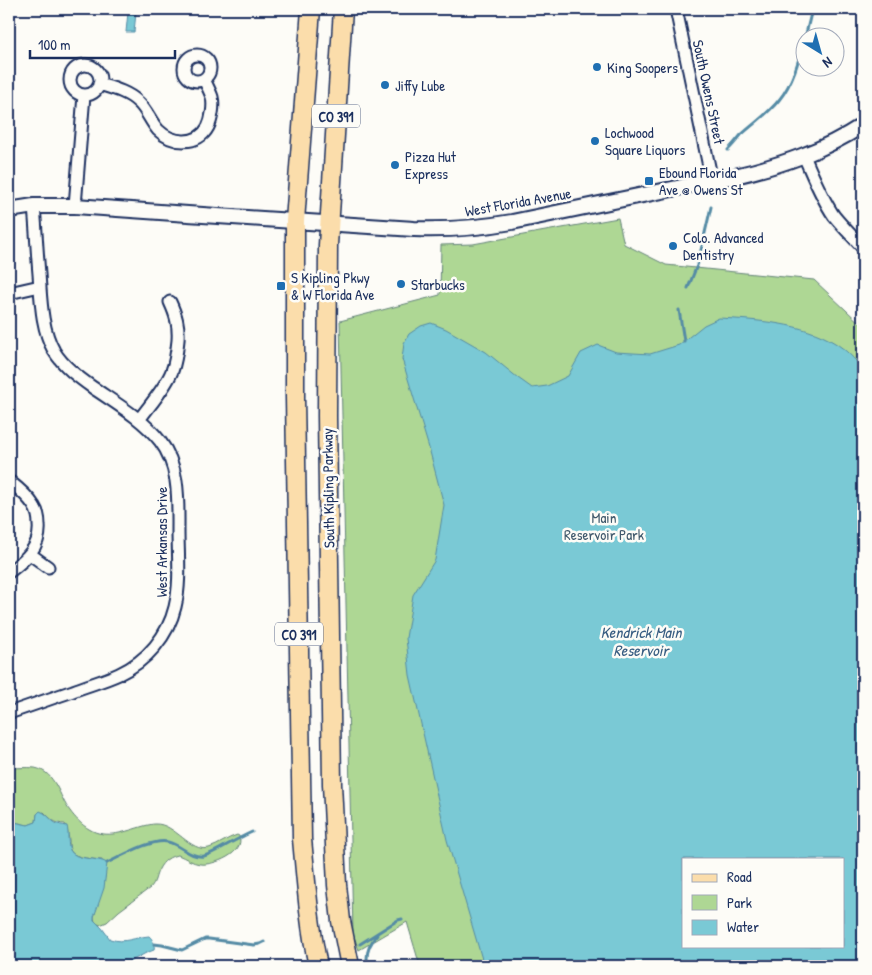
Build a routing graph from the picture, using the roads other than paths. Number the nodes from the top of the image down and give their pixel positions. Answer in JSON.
{"nodes":[{"id":1,"x":311,"y":9,"type":"edge"},
{"id":2,"x":343,"y":9,"type":"edge"},
{"id":3,"x":676,"y":9,"type":"edge"},
{"id":4,"x":204,"y":79,"type":"dead end"},
{"id":5,"x":99,"y":84,"type":"junction"},
{"id":6,"x":84,"y":95,"type":"junction"},
{"id":7,"x":863,"y":125,"type":"edge"},
{"id":8,"x":804,"y":156,"type":"junction"},
{"id":9,"x":712,"y":181,"type":"junction"},
{"id":10,"x":34,"y":206,"type":"junction"},
{"id":11,"x":75,"y":206,"type":"junction"},
{"id":12,"x":9,"y":210,"type":"edge"},
{"id":13,"x":295,"y":221,"type":"junction"},
{"id":14,"x":329,"y":224,"type":"junction"},
{"id":15,"x":863,"y":248,"type":"edge"},
{"id":16,"x":40,"y":286,"type":"junction"},
{"id":17,"x":9,"y":293,"type":"edge"},
{"id":18,"x":170,"y":302,"type":"dead end"},
{"id":19,"x":139,"y":420,"type":"junction"},
{"id":20,"x":9,"y":481,"type":"edge"},
{"id":21,"x":30,"y":554,"type":"junction"},
{"id":22,"x":48,"y":567,"type":"dead end"},
{"id":23,"x":9,"y":572,"type":"edge"},
{"id":24,"x":9,"y":713,"type":"edge"},
{"id":25,"x":318,"y":966,"type":"edge"},
{"id":26,"x":350,"y":966,"type":"edge"}],
"edges":[{"from":1,"to":13,"type":"main road","name":"South Kipling Parkway","number":"CO 391"},
{"from":2,"to":14,"type":"main road","name":"South Kipling Parkway","number":"CO 391"},
{"from":3,"to":9,"type":"street","name":"South Owens Street"},
{"from":4,"to":5,"type":"street"},
{"from":5,"to":6,"type":"street"},
{"from":5,"to":6,"type":"street"},
{"from":6,"to":11,"type":"street"},
{"from":7,"to":8,"type":"street","name":"West Florida Avenue"},
{"from":8,"to":9,"type":"street","name":"West Florida Avenue"},
{"from":8,"to":15,"type":"street"},
{"from":9,"to":14,"type":"street","name":"West Florida Avenue"},
{"from":10,"to":11,"type":"street","name":"West Florida Avenue"},
{"from":10,"to":12,"type":"street","name":"West Florida Avenue"},
{"from":10,"to":16,"type":"street","name":"West Arkansas Drive"},
{"from":11,"to":13,"type":"street","name":"West Florida Avenue"},
{"from":13,"to":14,"type":"street","name":"West Florida Avenue"},
{"from":13,"to":25,"type":"main road","name":"South Kipling Parkway","number":"CO 391"},
{"from":14,"to":26,"type":"main road","name":"South Kipling Parkway","number":"CO 391"},
{"from":16,"to":17,"type":"street"},
{"from":16,"to":19,"type":"street","name":"West Arkansas Drive"},
{"from":18,"to":19,"type":"street"},
{"from":19,"to":24,"type":"street","name":"West Arkansas Drive"},
{"from":20,"to":21,"type":"street"},
{"from":21,"to":22,"type":"street"},
{"from":21,"to":23,"type":"street"}]}
